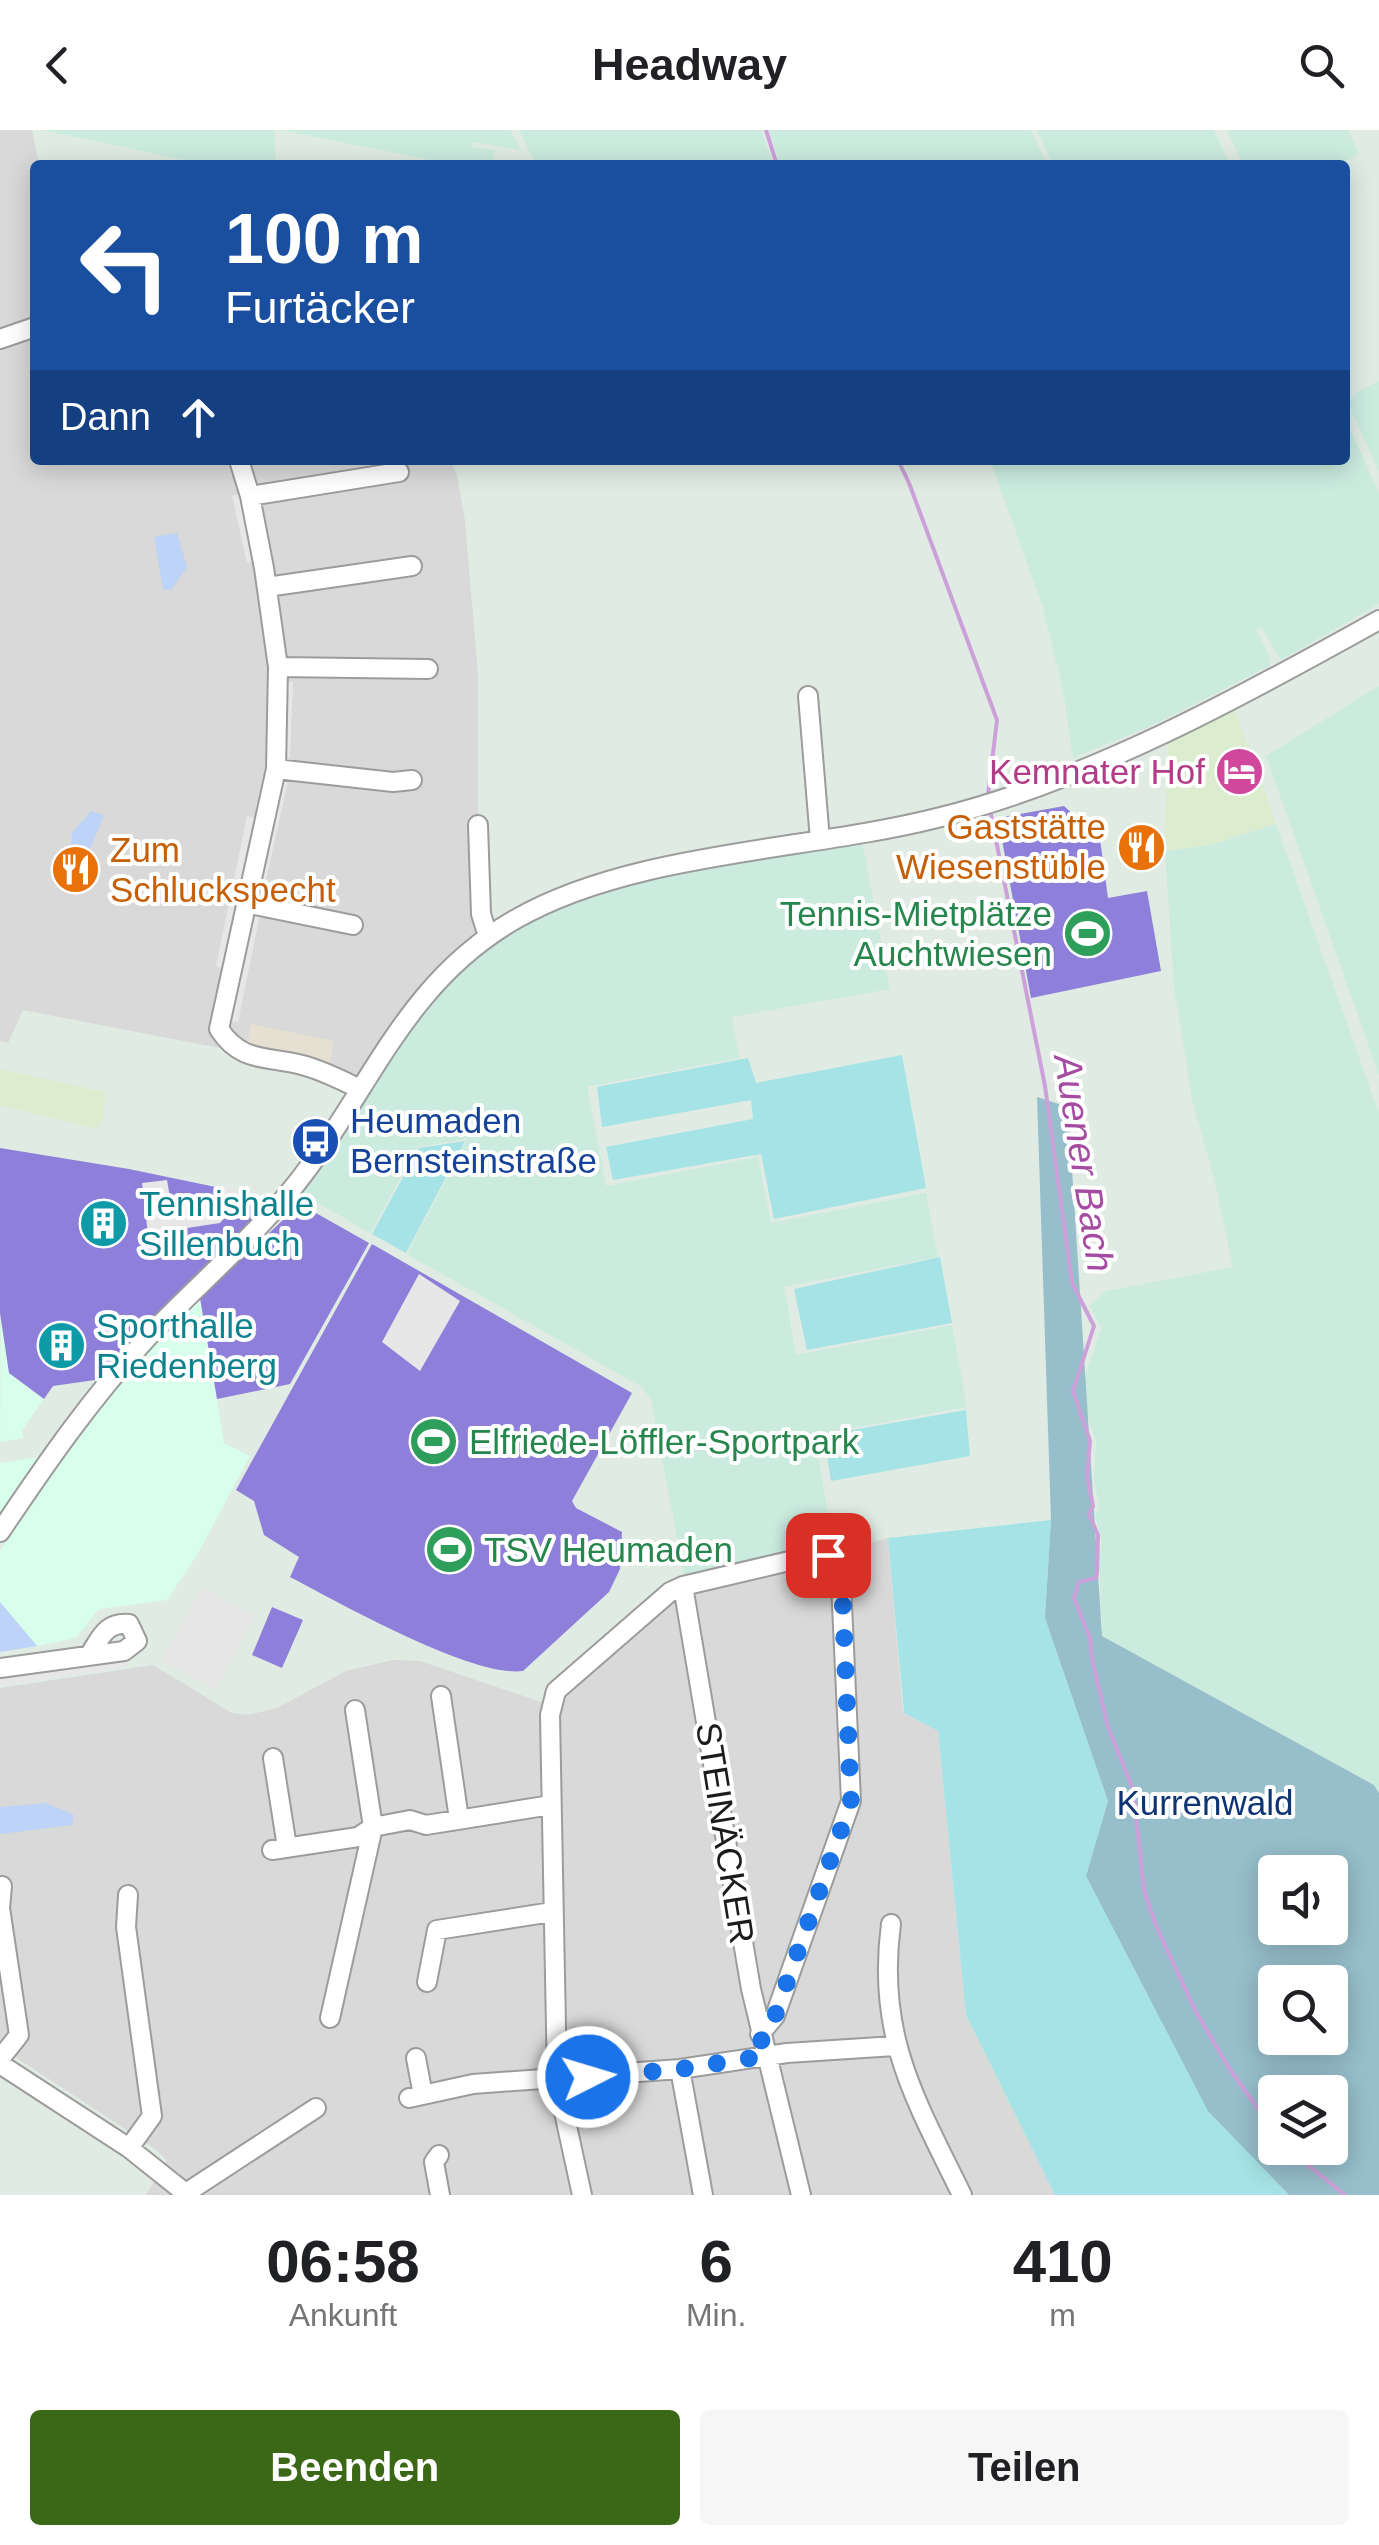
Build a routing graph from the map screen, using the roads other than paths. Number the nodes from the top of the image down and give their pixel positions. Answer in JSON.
{"nodes":[{"id":1,"x":30,"y":329,"type":"edge"},
{"id":2,"x":0,"y":338,"type":"edge"},
{"id":3,"x":240,"y":465,"type":"edge"},
{"id":4,"x":399,"y":472,"type":"dead end"},
{"id":5,"x":250,"y":496,"type":"junction"},
{"id":6,"x":412,"y":566,"type":"dead end"},
{"id":7,"x":267,"y":587,"type":"junction"},
{"id":8,"x":1379,"y":620,"type":"edge"},
{"id":9,"x":278,"y":668,"type":"junction"},
{"id":10,"x":428,"y":669,"type":"dead end"},
{"id":11,"x":808,"y":696,"type":"dead end"},
{"id":12,"x":276,"y":769,"type":"junction"},
{"id":13,"x":412,"y":780,"type":"dead end"},
{"id":14,"x":478,"y":824,"type":"dead end"},
{"id":15,"x":820,"y":840,"type":"junction"},
{"id":16,"x":245,"y":903,"type":"junction"},
{"id":17,"x":354,"y":925,"type":"dead end"},
{"id":18,"x":488,"y":936,"type":"junction"},
{"id":19,"x":360,"y":1089,"type":"junction"},
{"id":20,"x":0,"y":1532,"type":"edge"},
{"id":21,"x":683,"y":1586,"type":"junction"},
{"id":22,"x":90,"y":1654,"type":"dead end"},
{"id":23,"x":0,"y":1668,"type":"edge"},
{"id":24,"x":441,"y":1696,"type":"dead end"},
{"id":25,"x":354,"y":1710,"type":"dead end"},
{"id":26,"x":273,"y":1758,"type":"dead end"},
{"id":27,"x":551,"y":1805,"type":"junction"},
{"id":28,"x":459,"y":1819,"type":"junction"},
{"id":29,"x":373,"y":1826,"type":"junction"},
{"id":30,"x":2,"y":1886,"type":"dead end"},
{"id":31,"x":128,"y":1895,"type":"dead end"},
{"id":32,"x":552,"y":1912,"type":"junction"},
{"id":33,"x":891,"y":1924,"type":"dead end"},
{"id":34,"x":427,"y":1982,"type":"dead end"},
{"id":35,"x":330,"y":2018,"type":"dead end"},
{"id":36,"x":760,"y":2034,"type":"junction"},
{"id":37,"x":895,"y":2046,"type":"junction"},
{"id":38,"x":765,"y":2056,"type":"junction"},
{"id":39,"x":416,"y":2058,"type":"dead end"},
{"id":40,"x":0,"y":2062,"type":"edge"},
{"id":41,"x":680,"y":2069,"type":"junction"},
{"id":42,"x":557,"y":2080,"type":"junction"},
{"id":43,"x":316,"y":2108,"type":"dead end"},
{"id":44,"x":129,"y":2148,"type":"junction"},
{"id":45,"x":440,"y":2155,"type":"dead end"},
{"id":46,"x":187,"y":2194,"type":"edge"},
{"id":47,"x":440,"y":2195,"type":"edge"},
{"id":48,"x":582,"y":2195,"type":"edge"},
{"id":49,"x":703,"y":2195,"type":"edge"},
{"id":50,"x":800,"y":2195,"type":"edge"},
{"id":51,"x":962,"y":2195,"type":"edge"}],
"edges":[{"from":1,"to":2,"type":"street"},
{"from":3,"to":5,"type":"street"},
{"from":4,"to":5,"type":"street"},
{"from":5,"to":7,"type":"street"},
{"from":6,"to":7,"type":"street"},
{"from":7,"to":9,"type":"street"},
{"from":8,"to":15,"type":"street"},
{"from":9,"to":10,"type":"street"},
{"from":9,"to":12,"type":"street"},
{"from":11,"to":15,"type":"street"},
{"from":12,"to":13,"type":"street"},
{"from":12,"to":16,"type":"street"},
{"from":14,"to":18,"type":"street"},
{"from":15,"to":18,"type":"street"},
{"from":16,"to":17,"type":"street"},
{"from":16,"to":19,"type":"street"},
{"from":18,"to":19,"type":"street"},
{"from":19,"to":20,"type":"street"},
{"from":21,"to":27,"type":"street"},
{"from":21,"to":36,"type":"street","name":"STEINÄCKER"},
{"from":21,"to":36,"type":"street"},
{"from":22,"to":23,"type":"street"},
{"from":24,"to":28,"type":"street"},
{"from":25,"to":29,"type":"street"},
{"from":26,"to":29,"type":"street"},
{"from":27,"to":28,"type":"street"},
{"from":27,"to":32,"type":"street"},
{"from":28,"to":29,"type":"street"},
{"from":29,"to":35,"type":"street"},
{"from":30,"to":40,"type":"street"},
{"from":31,"to":44,"type":"street"},
{"from":32,"to":34,"type":"street"},
{"from":32,"to":42,"type":"street"},
{"from":33,"to":37,"type":"street"},
{"from":36,"to":38,"type":"street","name":"STEINÄCKER"},
{"from":37,"to":38,"type":"street"},
{"from":37,"to":51,"type":"street"},
{"from":38,"to":41,"type":"street"},
{"from":38,"to":50,"type":"street","name":"STEINÄCKER"},
{"from":39,"to":42,"type":"street"},
{"from":40,"to":44,"type":"street"},
{"from":41,"to":42,"type":"street"},
{"from":41,"to":49,"type":"street"},
{"from":42,"to":48,"type":"street"},
{"from":43,"to":46,"type":"street"},
{"from":44,"to":46,"type":"street"},
{"from":45,"to":47,"type":"street"}]}
